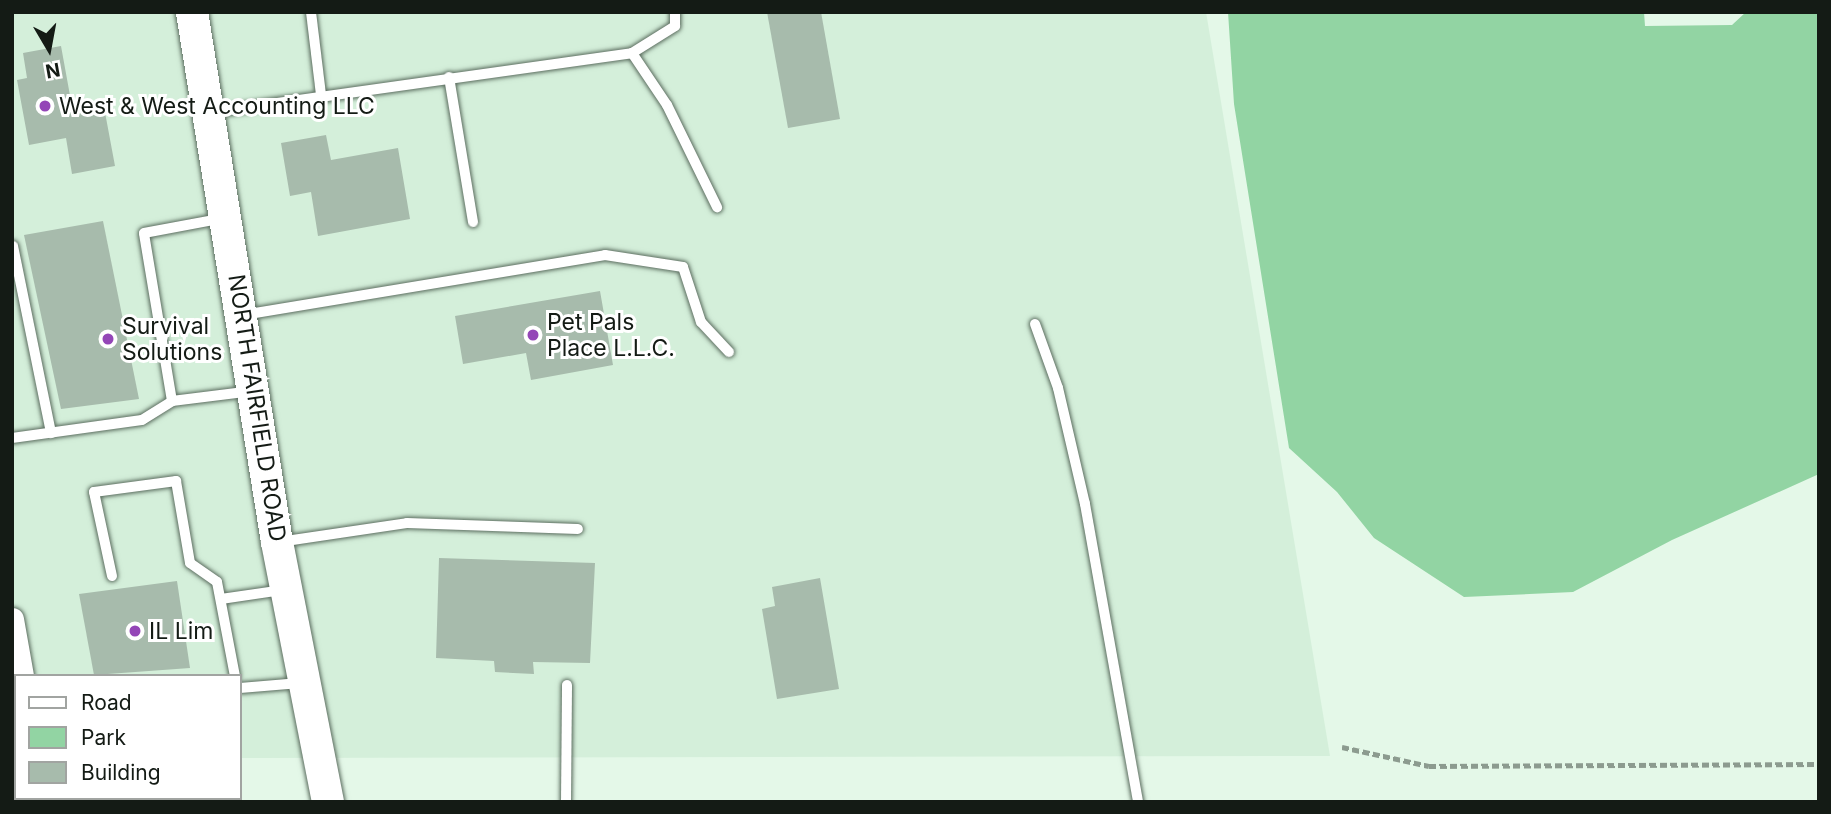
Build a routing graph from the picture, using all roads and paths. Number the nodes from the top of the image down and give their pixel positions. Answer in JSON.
{"nodes":[{"id":1,"x":192,"y":12,"type":"edge"},
{"id":2,"x":311,"y":12,"type":"edge"},
{"id":3,"x":675,"y":12,"type":"edge"},
{"id":4,"x":632,"y":53,"type":"junction"},
{"id":5,"x":449,"y":77,"type":"junction"},
{"id":6,"x":321,"y":95,"type":"junction"},
{"id":7,"x":210,"y":113,"type":"junction"},
{"id":8,"x":717,"y":206,"type":"dead end"},
{"id":9,"x":227,"y":217,"type":"junction"},
{"id":10,"x":473,"y":222,"type":"dead end"},
{"id":11,"x":13,"y":246,"type":"edge"},
{"id":12,"x":243,"y":315,"type":"junction"},
{"id":13,"x":1035,"y":324,"type":"dead end"},
{"id":14,"x":729,"y":352,"type":"dead end"},
{"id":15,"x":254,"y":390,"type":"junction"},
{"id":16,"x":172,"y":401,"type":"junction"},
{"id":17,"x":51,"y":433,"type":"junction"},
{"id":18,"x":12,"y":438,"type":"edge"},
{"id":19,"x":578,"y":529,"type":"dead end"},
{"id":20,"x":277,"y":542,"type":"junction"},
{"id":21,"x":112,"y":576,"type":"dead end"},
{"id":22,"x":286,"y":590,"type":"junction"},
{"id":23,"x":221,"y":599,"type":"junction"},
{"id":24,"x":12,"y":619,"type":"edge"},
{"id":25,"x":22,"y":674,"type":"edge"},
{"id":26,"x":235,"y":674,"type":"edge"},
{"id":27,"x":303,"y":682,"type":"junction"},
{"id":28,"x":567,"y":685,"type":"dead end"},
{"id":29,"x":242,"y":688,"type":"edge"},
{"id":30,"x":1342,"y":747,"type":"dead end"},
{"id":31,"x":1819,"y":764,"type":"edge"},
{"id":32,"x":328,"y":802,"type":"edge"},
{"id":33,"x":566,"y":802,"type":"edge"},
{"id":34,"x":1138,"y":802,"type":"edge"}],
"edges":[{"from":1,"to":7,"type":"main road","name":"NORTH FAIRFIELD ROAD"},
{"from":2,"to":6,"type":"lane"},
{"from":3,"to":4,"type":"lane"},
{"from":4,"to":5,"type":"lane"},
{"from":4,"to":8,"type":"lane"},
{"from":5,"to":6,"type":"lane"},
{"from":5,"to":10,"type":"lane"},
{"from":6,"to":7,"type":"lane"},
{"from":7,"to":9,"type":"main road","name":"NORTH FAIRFIELD ROAD"},
{"from":9,"to":12,"type":"main road","name":"NORTH FAIRFIELD ROAD"},
{"from":9,"to":16,"type":"lane"},
{"from":11,"to":17,"type":"lane"},
{"from":12,"to":14,"type":"lane"},
{"from":12,"to":15,"type":"main road","name":"NORTH FAIRFIELD ROAD"},
{"from":13,"to":34,"type":"lane"},
{"from":15,"to":16,"type":"lane"},
{"from":15,"to":20,"type":"main road","name":"NORTH FAIRFIELD ROAD"},
{"from":16,"to":17,"type":"lane"},
{"from":17,"to":18,"type":"lane"},
{"from":19,"to":20,"type":"lane"},
{"from":20,"to":22,"type":"main road","name":"NORTH FAIRFIELD ROAD"},
{"from":21,"to":23,"type":"lane"},
{"from":22,"to":23,"type":"lane"},
{"from":22,"to":27,"type":"main road","name":"NORTH FAIRFIELD ROAD"},
{"from":23,"to":26,"type":"lane"},
{"from":24,"to":25,"type":"street"},
{"from":27,"to":29,"type":"lane"},
{"from":27,"to":32,"type":"main road","name":"NORTH FAIRFIELD ROAD"},
{"from":28,"to":33,"type":"lane"},
{"from":30,"to":31,"type":"path"}]}
